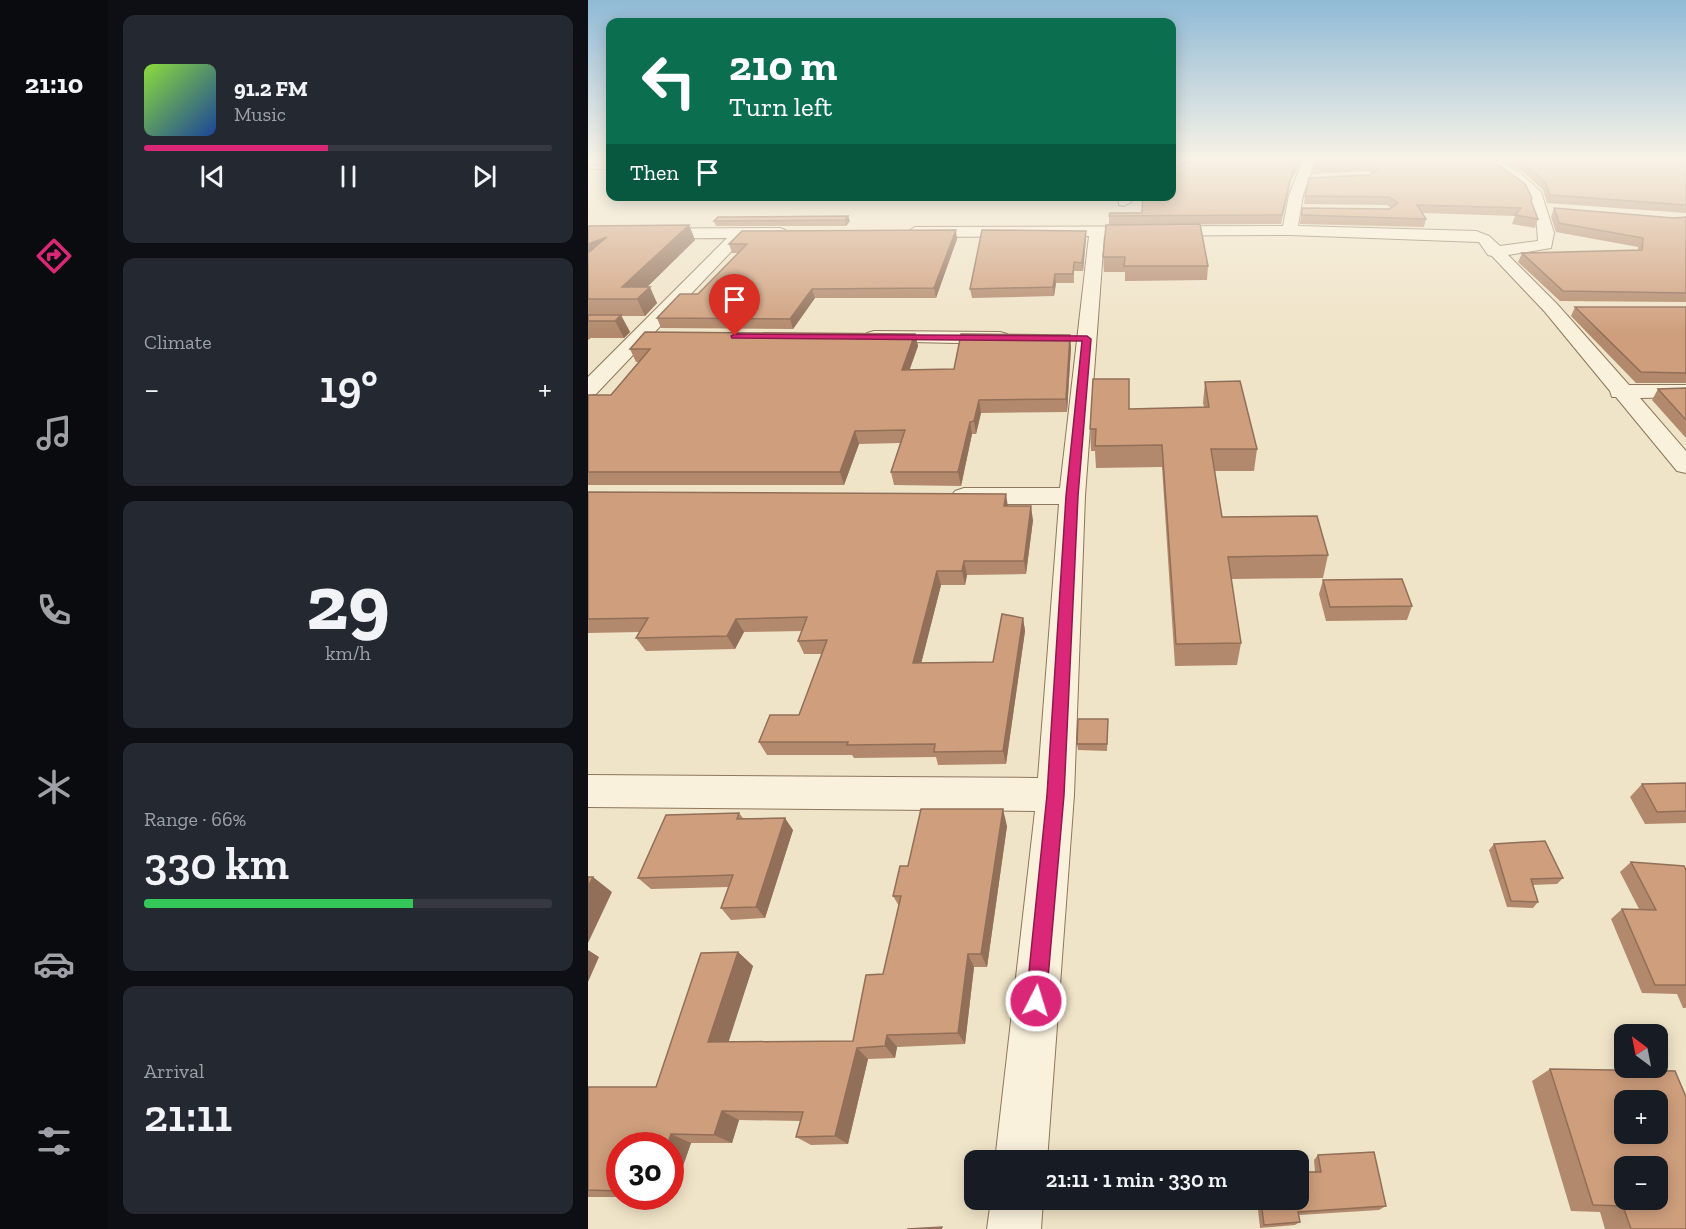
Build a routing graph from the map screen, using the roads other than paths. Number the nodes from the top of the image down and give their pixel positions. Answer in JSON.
{"nodes":[{"id":1,"x":1295,"y":218,"type":"edge"},
{"id":2,"x":1541,"y":218,"type":"edge"},
{"id":3,"x":1290,"y":230,"type":"junction"},
{"id":4,"x":894,"y":232,"type":"edge"},
{"id":5,"x":1097,"y":232,"type":"junction"},
{"id":6,"x":740,"y":233,"type":"junction"},
{"id":7,"x":799,"y":233,"type":"edge"},
{"id":8,"x":588,"y":234,"type":"edge"},
{"id":9,"x":1494,"y":252,"type":"junction"},
{"id":10,"x":1551,"y":308,"type":"junction"},
{"id":11,"x":1574,"y":308,"type":"edge"},
{"id":12,"x":853,"y":337,"type":"edge"},
{"id":13,"x":1017,"y":338,"type":"edge"},
{"id":14,"x":588,"y":389,"type":"edge"},
{"id":15,"x":1686,"y":391,"type":"edge"},
{"id":16,"x":1620,"y":392,"type":"junction"},
{"id":17,"x":1686,"y":466,"type":"edge"},
{"id":18,"x":942,"y":496,"type":"edge"},
{"id":19,"x":1072,"y":496,"type":"junction"},
{"id":20,"x":588,"y":791,"type":"edge"},
{"id":21,"x":1055,"y":795,"type":"junction"},
{"id":22,"x":1022,"y":1150,"type":"edge"},
{"id":23,"x":1016,"y":1210,"type":"edge"},
{"id":24,"x":1014,"y":1229,"type":"edge"}],
"edges":[{"from":1,"to":3,"type":"street"},
{"from":2,"to":9,"type":"street"},
{"from":3,"to":5,"type":"street"},
{"from":3,"to":9,"type":"street"},
{"from":4,"to":5,"type":"street"},
{"from":5,"to":19,"type":"street"},
{"from":6,"to":7,"type":"street"},
{"from":6,"to":8,"type":"street"},
{"from":6,"to":14,"type":"street"},
{"from":9,"to":10,"type":"street"},
{"from":10,"to":11,"type":"street"},
{"from":10,"to":16,"type":"street"},
{"from":12,"to":13,"type":"street"},
{"from":15,"to":16,"type":"street"},
{"from":16,"to":17,"type":"street"},
{"from":18,"to":19,"type":"street"},
{"from":19,"to":21,"type":"street"},
{"from":20,"to":21,"type":"street"},
{"from":21,"to":22,"type":"street"},
{"from":23,"to":24,"type":"street"}]}
